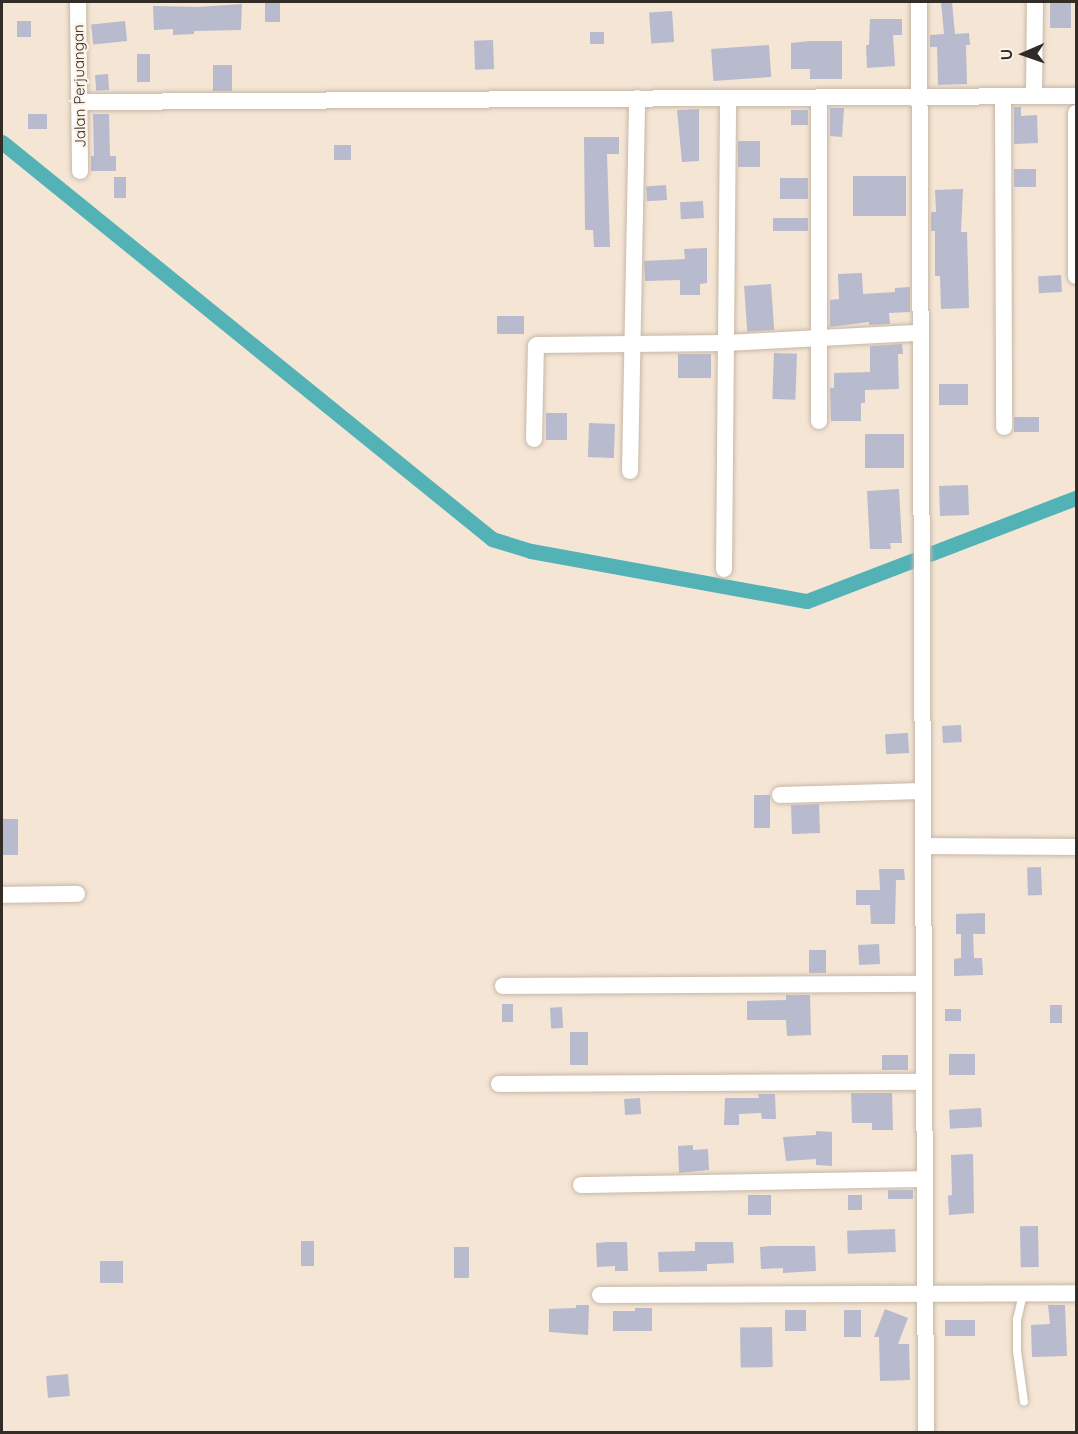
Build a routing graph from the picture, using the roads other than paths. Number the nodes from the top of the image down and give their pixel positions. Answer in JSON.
{"nodes":[{"id":1,"x":78,"y":2,"type":"edge"},
{"id":2,"x":919,"y":2,"type":"edge"},
{"id":3,"x":1035,"y":2,"type":"edge"},
{"id":4,"x":1034,"y":95,"type":"junction"},
{"id":5,"x":919,"y":96,"type":"junction"},
{"id":6,"x":1077,"y":96,"type":"edge"},
{"id":7,"x":1003,"y":97,"type":"junction"},
{"id":8,"x":636,"y":98,"type":"junction"},
{"id":9,"x":728,"y":98,"type":"junction"},
{"id":10,"x":819,"y":98,"type":"junction"},
{"id":11,"x":81,"y":102,"type":"junction"},
{"id":12,"x":1077,"y":113,"type":"edge"},
{"id":13,"x":80,"y":171,"type":"dead end"},
{"id":14,"x":1077,"y":276,"type":"edge"},
{"id":15,"x":920,"y":333,"type":"junction"},
{"id":16,"x":820,"y":340,"type":"junction"},
{"id":17,"x":726,"y":343,"type":"junction"},
{"id":18,"x":633,"y":345,"type":"junction"},
{"id":19,"x":819,"y":421,"type":"dead end"},
{"id":20,"x":1004,"y":427,"type":"dead end"},
{"id":21,"x":534,"y":439,"type":"dead end"},
{"id":22,"x":630,"y":471,"type":"dead end"},
{"id":23,"x":724,"y":569,"type":"dead end"},
{"id":24,"x":923,"y":791,"type":"junction"},
{"id":25,"x":780,"y":795,"type":"dead end"},
{"id":26,"x":924,"y":846,"type":"junction"},
{"id":27,"x":1077,"y":847,"type":"edge"},
{"id":28,"x":77,"y":894,"type":"dead end"},
{"id":29,"x":2,"y":895,"type":"edge"},
{"id":30,"x":924,"y":984,"type":"junction"},
{"id":31,"x":503,"y":986,"type":"dead end"},
{"id":32,"x":924,"y":1082,"type":"junction"},
{"id":33,"x":499,"y":1084,"type":"dead end"},
{"id":34,"x":924,"y":1179,"type":"junction"},
{"id":35,"x":581,"y":1185,"type":"dead end"},
{"id":36,"x":1077,"y":1293,"type":"edge"},
{"id":37,"x":926,"y":1294,"type":"junction"},
{"id":38,"x":1023,"y":1294,"type":"junction"},
{"id":39,"x":600,"y":1295,"type":"dead end"},
{"id":40,"x":1024,"y":1402,"type":"dead end"},
{"id":41,"x":926,"y":1432,"type":"edge"}],
"edges":[{"from":1,"to":11,"type":"street","name":"Jalan Perjuangan"},
{"from":2,"to":5,"type":"street"},
{"from":3,"to":4,"type":"street"},
{"from":4,"to":6,"type":"street"},
{"from":4,"to":7,"type":"street"},
{"from":5,"to":7,"type":"street"},
{"from":5,"to":10,"type":"street"},
{"from":5,"to":15,"type":"street"},
{"from":7,"to":20,"type":"street"},
{"from":8,"to":9,"type":"street"},
{"from":8,"to":11,"type":"street"},
{"from":8,"to":18,"type":"street"},
{"from":9,"to":10,"type":"street"},
{"from":9,"to":17,"type":"street"},
{"from":10,"to":16,"type":"street"},
{"from":11,"to":13,"type":"street","name":"Jalan Perjuangan"},
{"from":12,"to":14,"type":"street"},
{"from":15,"to":16,"type":"street"},
{"from":15,"to":24,"type":"street"},
{"from":16,"to":17,"type":"street"},
{"from":16,"to":19,"type":"street"},
{"from":17,"to":18,"type":"street"},
{"from":17,"to":23,"type":"street"},
{"from":18,"to":21,"type":"street"},
{"from":18,"to":22,"type":"street"},
{"from":24,"to":25,"type":"street"},
{"from":24,"to":26,"type":"street"},
{"from":26,"to":27,"type":"street"},
{"from":26,"to":30,"type":"street"},
{"from":28,"to":29,"type":"street"},
{"from":30,"to":31,"type":"street"},
{"from":30,"to":32,"type":"street"},
{"from":32,"to":33,"type":"street"},
{"from":32,"to":34,"type":"street"},
{"from":34,"to":35,"type":"street"},
{"from":34,"to":37,"type":"street"},
{"from":36,"to":38,"type":"street"},
{"from":37,"to":38,"type":"street"},
{"from":37,"to":39,"type":"street"},
{"from":37,"to":41,"type":"street"},
{"from":38,"to":40,"type":"lane"}]}
